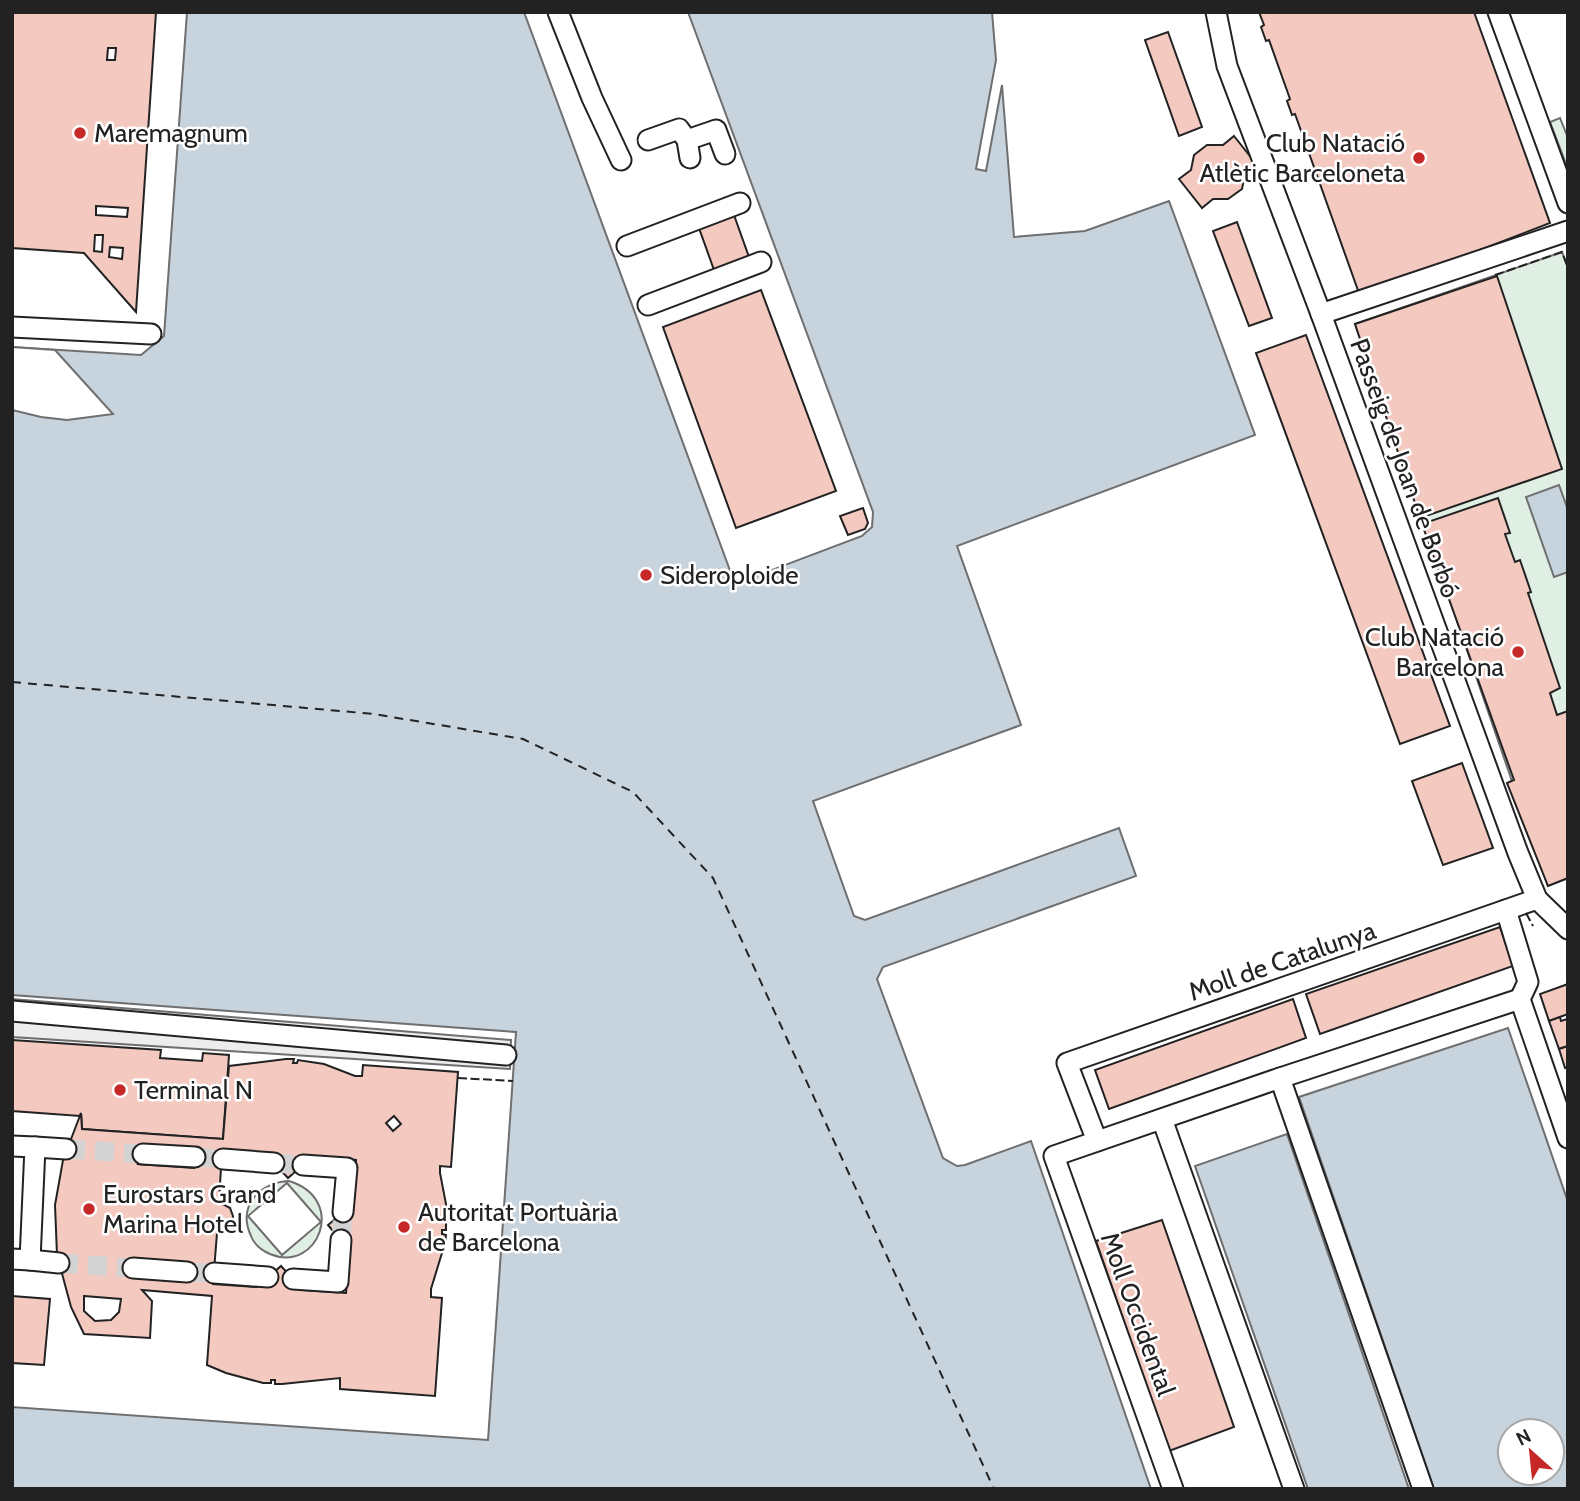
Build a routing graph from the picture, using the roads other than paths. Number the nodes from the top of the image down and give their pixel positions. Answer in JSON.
{"nodes":[{"id":1,"x":558,"y":12,"type":"edge"},
{"id":2,"x":1216,"y":12,"type":"edge"},
{"id":3,"x":1498,"y":12,"type":"edge"},
{"id":4,"x":648,"y":140,"type":"dead end"},
{"id":5,"x":725,"y":154,"type":"dead end"},
{"id":6,"x":621,"y":160,"type":"dead end"},
{"id":7,"x":740,"y":203,"type":"dead end"},
{"id":8,"x":1568,"y":203,"type":"edge"},
{"id":9,"x":1568,"y":231,"type":"edge"},
{"id":10,"x":627,"y":246,"type":"dead end"},
{"id":11,"x":761,"y":262,"type":"dead end"},
{"id":12,"x":649,"y":304,"type":"dead end"},
{"id":13,"x":1321,"y":314,"type":"junction"},
{"id":14,"x":12,"y":327,"type":"edge"},
{"id":15,"x":151,"y":334,"type":"dead end"},
{"id":16,"x":1537,"y":899,"type":"junction"},
{"id":17,"x":1510,"y":909,"type":"junction"},
{"id":18,"x":1568,"y":929,"type":"edge"},
{"id":19,"x":1520,"y":999,"type":"junction"},
{"id":20,"x":12,"y":1011,"type":"edge"},
{"id":21,"x":506,"y":1055,"type":"dead end"},
{"id":22,"x":1280,"y":1078,"type":"junction"},
{"id":23,"x":1162,"y":1119,"type":"junction"},
{"id":24,"x":1568,"y":1138,"type":"edge"},
{"id":25,"x":1097,"y":1141,"type":"junction"},
{"id":26,"x":12,"y":1146,"type":"edge"},
{"id":27,"x":35,"y":1147,"type":"junction"},
{"id":28,"x":66,"y":1149,"type":"tunnel mouth"},
{"id":29,"x":143,"y":1154,"type":"tunnel mouth"},
{"id":30,"x":195,"y":1157,"type":"tunnel mouth"},
{"id":31,"x":223,"y":1159,"type":"tunnel mouth"},
{"id":32,"x":274,"y":1163,"type":"tunnel mouth"},
{"id":33,"x":303,"y":1165,"type":"tunnel mouth"},
{"id":34,"x":343,"y":1212,"type":"tunnel mouth"},
{"id":35,"x":341,"y":1240,"type":"tunnel mouth"},
{"id":36,"x":21,"y":1259,"type":"edge"},
{"id":37,"x":59,"y":1263,"type":"tunnel mouth"},
{"id":38,"x":133,"y":1268,"type":"tunnel mouth"},
{"id":39,"x":187,"y":1272,"type":"tunnel mouth"},
{"id":40,"x":214,"y":1273,"type":"tunnel mouth"},
{"id":41,"x":268,"y":1277,"type":"dead end"},
{"id":42,"x":293,"y":1279,"type":"dead end"},
{"id":43,"x":1172,"y":1489,"type":"edge"},
{"id":44,"x":1294,"y":1489,"type":"edge"},
{"id":45,"x":1423,"y":1489,"type":"edge"}],
"edges":[{"from":1,"to":6,"type":"street"},
{"from":2,"to":13,"type":"street","name":"Passeig de Joan de Borbó"},
{"from":3,"to":8,"type":"street"},
{"from":4,"to":5,"type":"street"},
{"from":7,"to":10,"type":"street"},
{"from":9,"to":13,"type":"street"},
{"from":11,"to":12,"type":"street"},
{"from":13,"to":16,"type":"street","name":"Passeig de Joan de Borbó"},
{"from":14,"to":15,"type":"street"},
{"from":16,"to":17,"type":"street","name":"Moll de Catalunya"},
{"from":16,"to":18,"type":"street","name":"Passeig de Joan de Borbó"},
{"from":17,"to":19,"type":"street"},
{"from":17,"to":25,"type":"street","name":"Moll de Catalunya"},
{"from":19,"to":22,"type":"street"},
{"from":19,"to":24,"type":"street"},
{"from":20,"to":21,"type":"street"},
{"from":22,"to":23,"type":"street"},
{"from":22,"to":45,"type":"street"},
{"from":23,"to":25,"type":"street"},
{"from":23,"to":44,"type":"street"},
{"from":25,"to":43,"type":"street","name":"Moll Occidental"},
{"from":26,"to":27,"type":"street"},
{"from":27,"to":28,"type":"street"},
{"from":27,"to":36,"type":"street"},
{"from":29,"to":30,"type":"street"},
{"from":31,"to":32,"type":"street"},
{"from":33,"to":34,"type":"street"},
{"from":35,"to":42,"type":"street"},
{"from":36,"to":37,"type":"street"},
{"from":38,"to":39,"type":"street"},
{"from":40,"to":41,"type":"street"}]}
